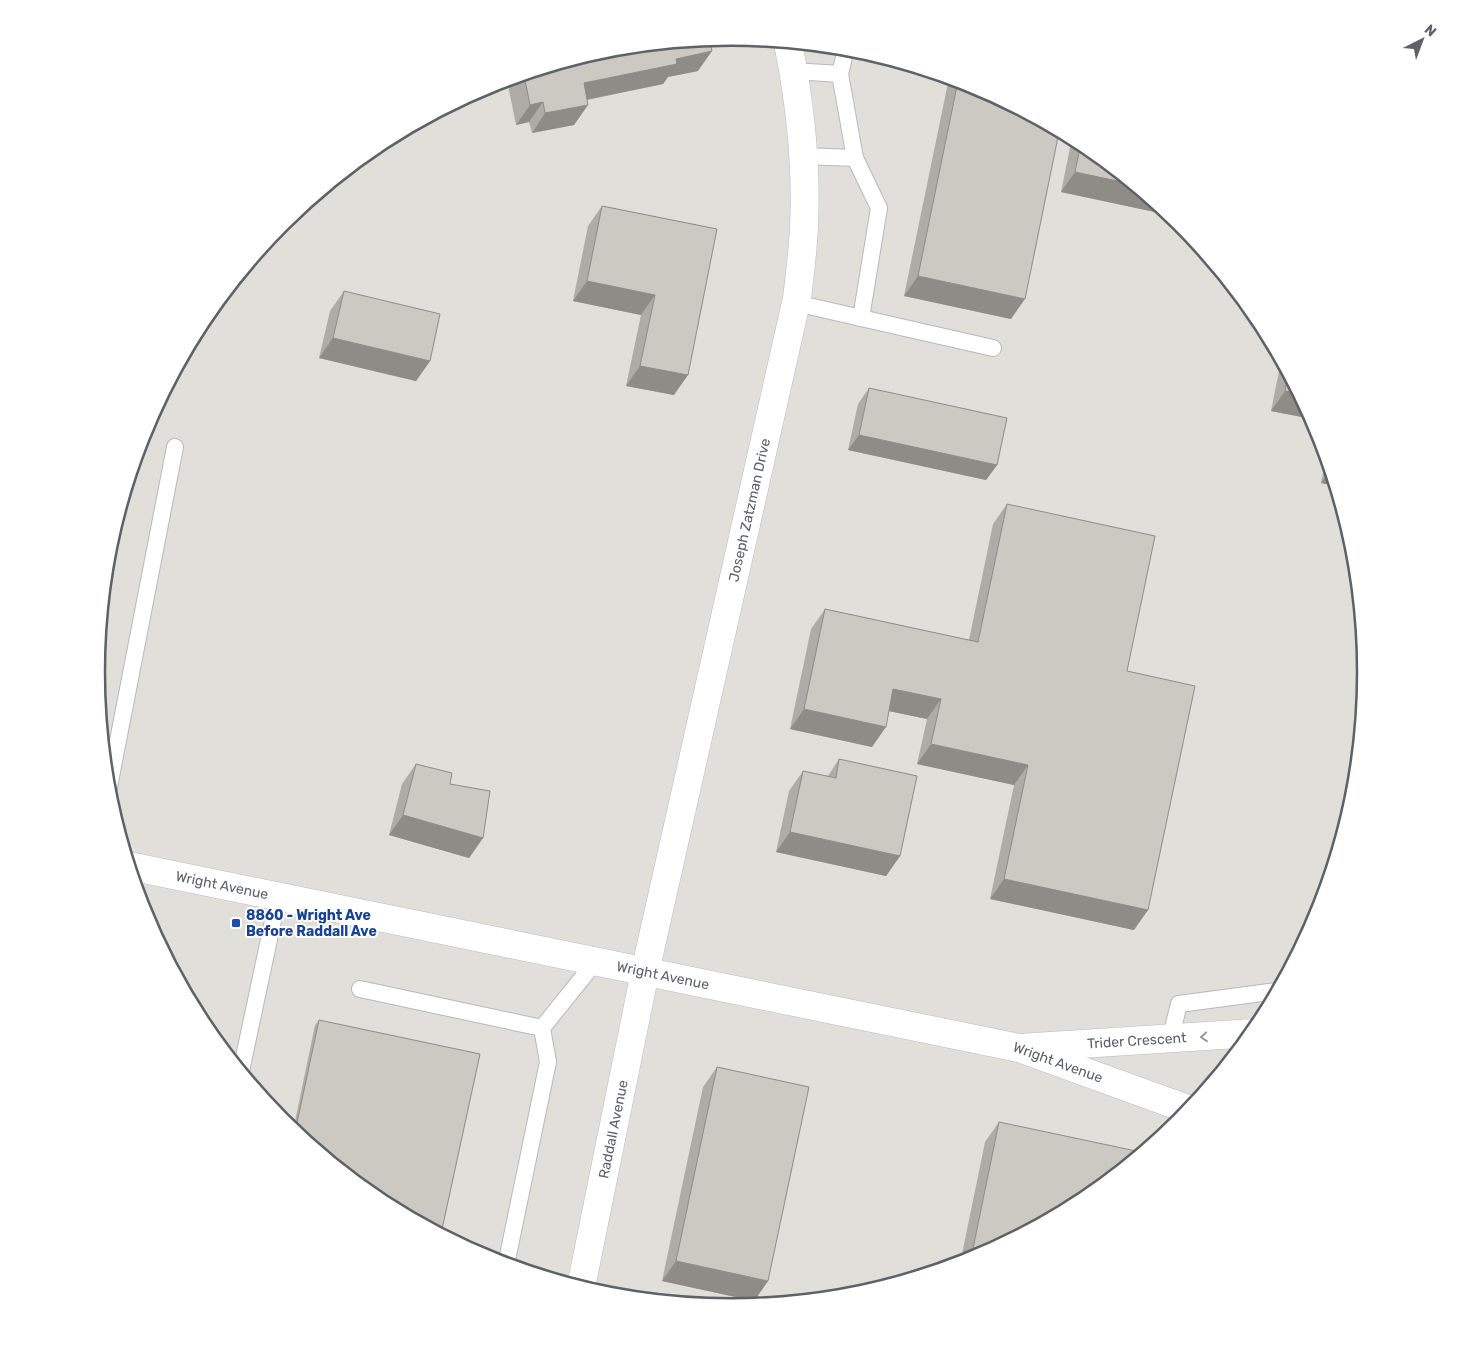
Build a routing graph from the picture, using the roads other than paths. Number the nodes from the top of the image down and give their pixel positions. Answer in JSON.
{"nodes":[{"id":1,"x":789,"y":50,"type":"edge"},
{"id":2,"x":844,"y":57,"type":"edge"},
{"id":3,"x":793,"y":71,"type":"junction"},
{"id":4,"x":840,"y":74,"type":"junction"},
{"id":5,"x":804,"y":156,"type":"junction"},
{"id":6,"x":855,"y":158,"type":"junction"},
{"id":7,"x":796,"y":303,"type":"junction"},
{"id":8,"x":861,"y":318,"type":"junction"},
{"id":9,"x":993,"y":348,"type":"dead end"},
{"id":10,"x":175,"y":446,"type":"dead end"},
{"id":11,"x":113,"y":769,"type":"edge"},
{"id":12,"x":136,"y":867,"type":"edge"},
{"id":13,"x":278,"y":897,"type":"junction"},
{"id":14,"x":596,"y":961,"type":"junction"},
{"id":15,"x":646,"y":972,"type":"junction"},
{"id":16,"x":360,"y":989,"type":"dead end"},
{"id":17,"x":1269,"y":992,"type":"edge"},
{"id":18,"x":542,"y":1028,"type":"junction"},
{"id":19,"x":1242,"y":1034,"type":"edge"},
{"id":20,"x":1170,"y":1040,"type":"junction"},
{"id":21,"x":1019,"y":1048,"type":"junction"},
{"id":22,"x":242,"y":1064,"type":"edge"},
{"id":23,"x":1182,"y":1107,"type":"edge"},
{"id":24,"x":508,"y":1257,"type":"edge"},
{"id":25,"x":582,"y":1280,"type":"edge"}],
"edges":[{"from":1,"to":3,"type":"street","name":"Joseph Zatzman Drive"},
{"from":2,"to":4,"type":"lane"},
{"from":3,"to":4,"type":"lane"},
{"from":3,"to":5,"type":"street","name":"Joseph Zatzman Drive"},
{"from":4,"to":6,"type":"lane"},
{"from":5,"to":6,"type":"lane"},
{"from":5,"to":7,"type":"street","name":"Joseph Zatzman Drive"},
{"from":6,"to":8,"type":"lane"},
{"from":7,"to":8,"type":"lane"},
{"from":7,"to":15,"type":"street","name":"Joseph Zatzman Drive"},
{"from":8,"to":9,"type":"lane"},
{"from":10,"to":11,"type":"lane"},
{"from":12,"to":13,"type":"street","name":"Wright Avenue"},
{"from":13,"to":14,"type":"street","name":"Wright Avenue"},
{"from":13,"to":22,"type":"lane"},
{"from":14,"to":15,"type":"street","name":"Wright Avenue"},
{"from":14,"to":18,"type":"lane"},
{"from":15,"to":21,"type":"street","name":"Wright Avenue"},
{"from":15,"to":25,"type":"street","name":"Raddall Avenue"},
{"from":16,"to":18,"type":"lane"},
{"from":17,"to":20,"type":"lane"},
{"from":18,"to":24,"type":"lane"},
{"from":19,"to":20,"type":"street","name":"Trider Crescent","one_way":true},
{"from":20,"to":21,"type":"street","name":"Trider Crescent"},
{"from":21,"to":23,"type":"street","name":"Wright Avenue"}]}
